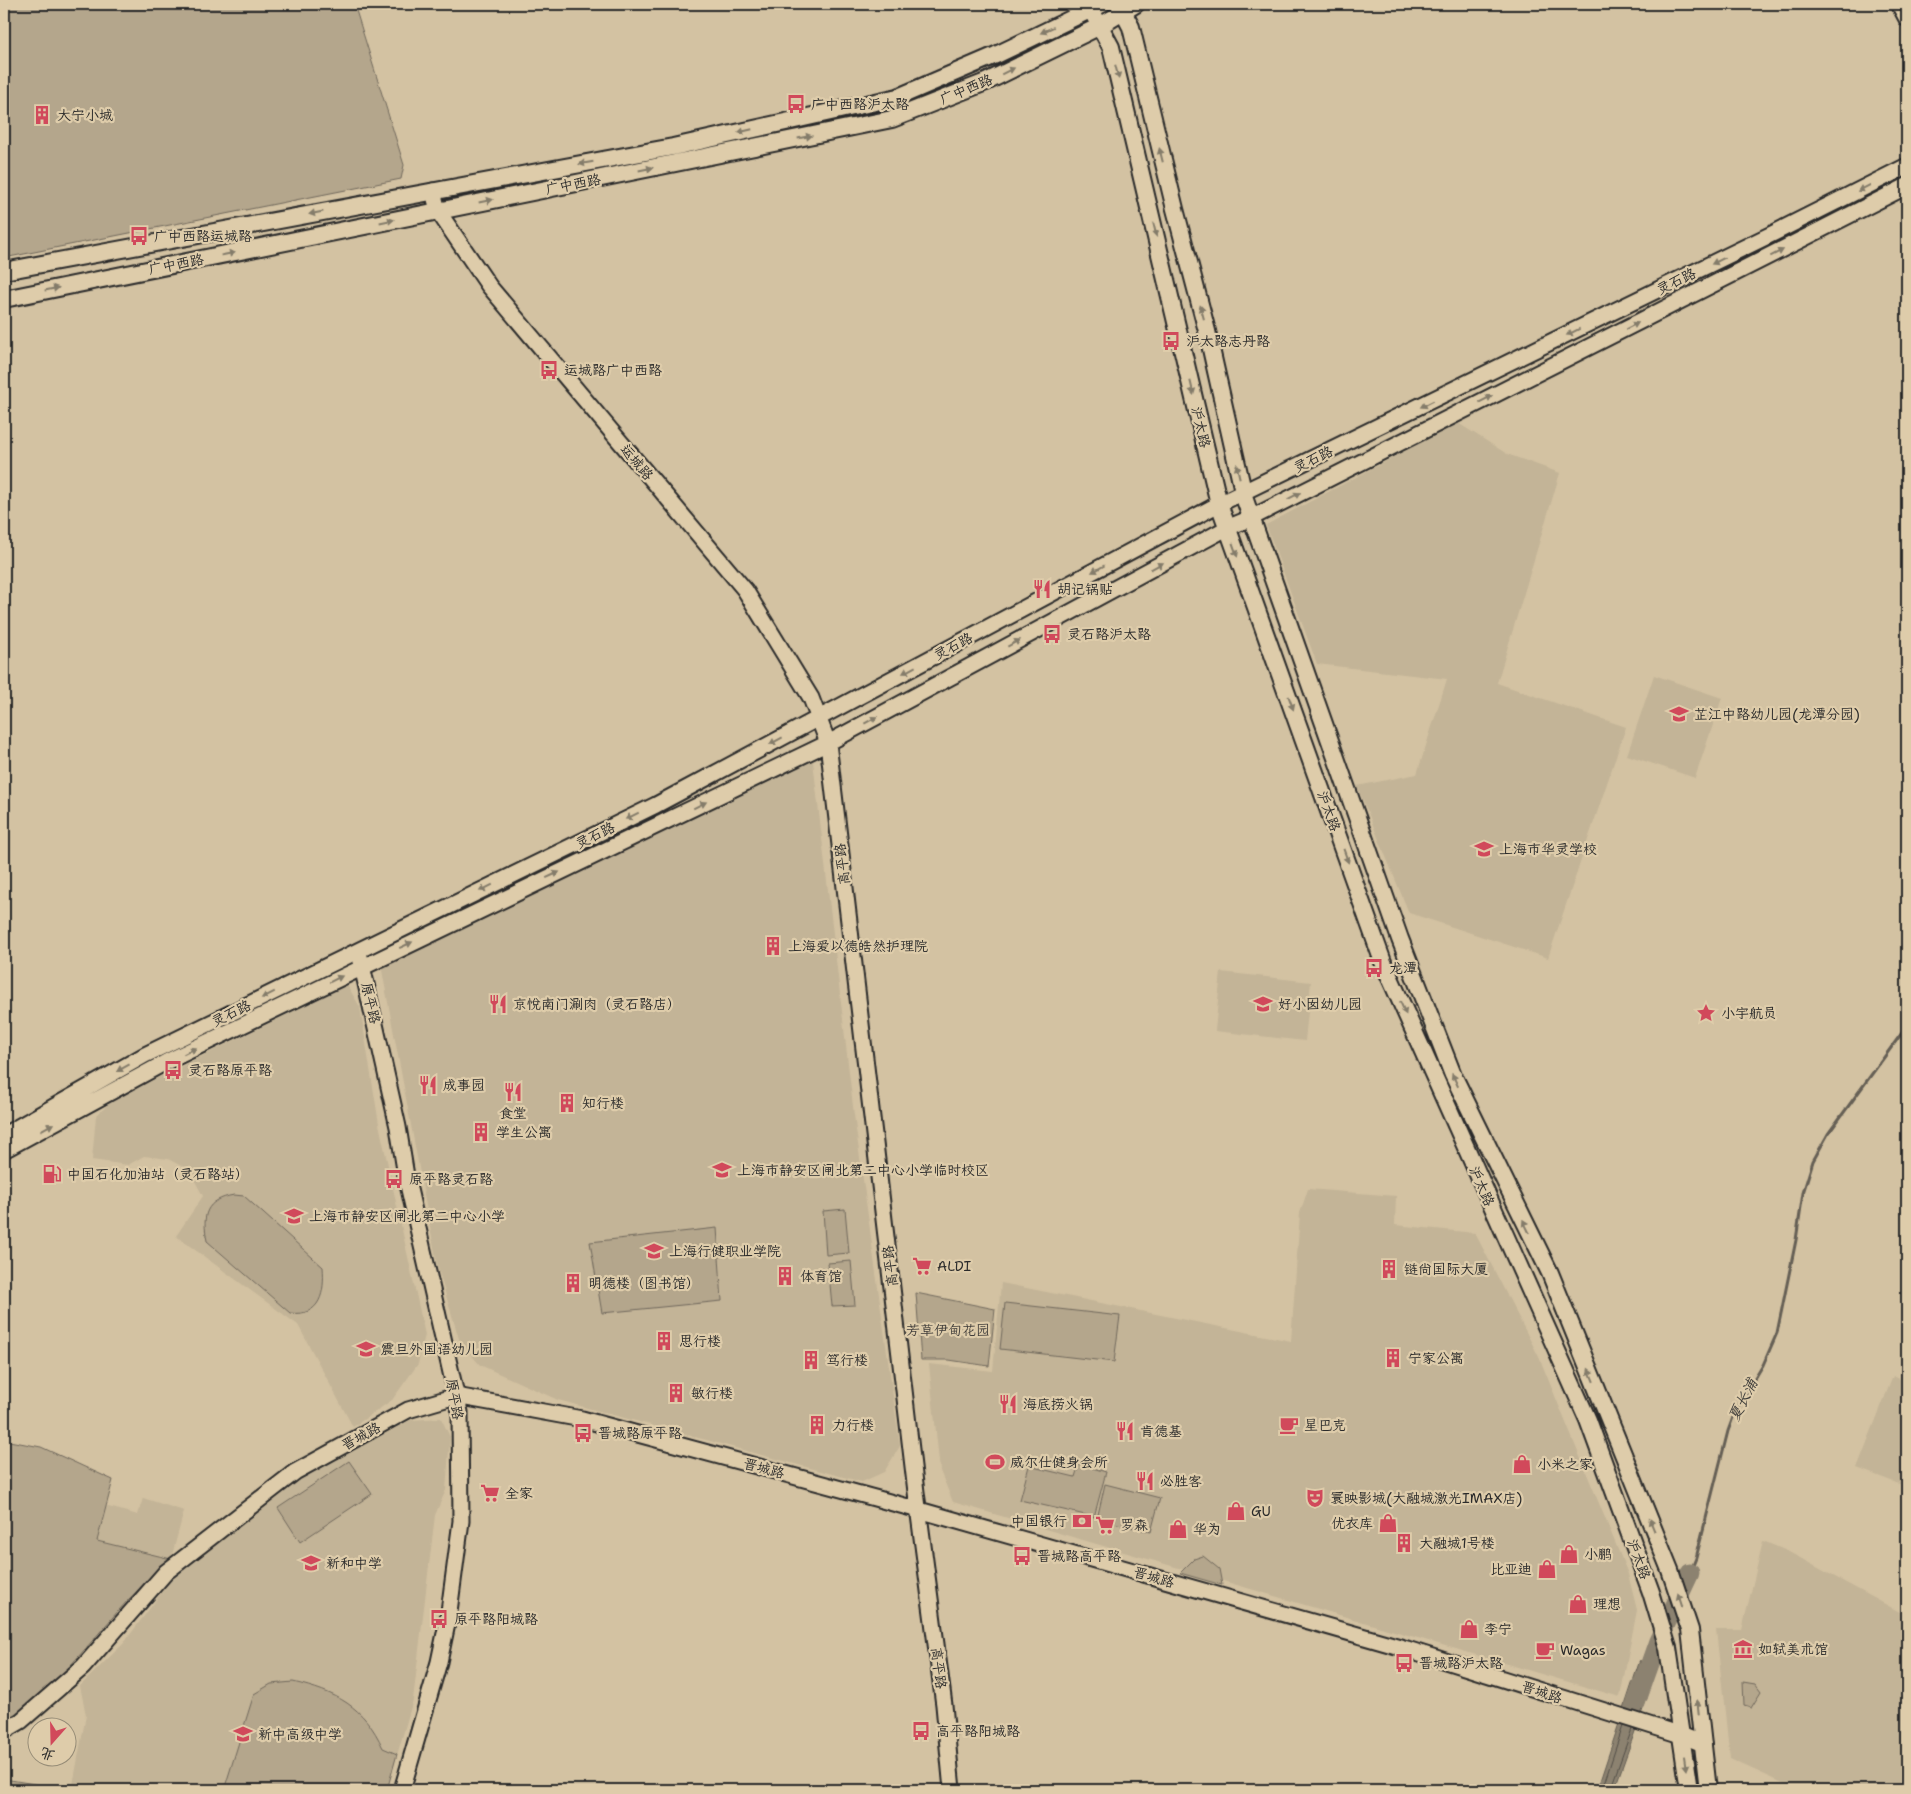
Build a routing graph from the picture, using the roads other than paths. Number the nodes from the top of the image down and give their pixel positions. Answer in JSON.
{"nodes":[{"id":1,"x":1899,"y":4,"type":"edge"},
{"id":2,"x":1093,"y":6,"type":"edge"},
{"id":3,"x":1126,"y":7,"type":"edge"},
{"id":4,"x":1907,"y":19,"type":"edge"},
{"id":5,"x":1100,"y":26,"type":"junction"},
{"id":6,"x":1907,"y":166,"type":"edge"},
{"id":7,"x":1907,"y":186,"type":"edge"},
{"id":8,"x":433,"y":191,"type":"junction"},
{"id":9,"x":438,"y":211,"type":"junction"},
{"id":10,"x":119,"y":249,"type":"junction"},
{"id":11,"x":4,"y":271,"type":"edge"},
{"id":12,"x":124,"y":275,"type":"junction"},
{"id":13,"x":4,"y":299,"type":"edge"},
{"id":14,"x":1243,"y":493,"type":"junction"},
{"id":15,"x":1219,"y":504,"type":"junction"},
{"id":16,"x":1251,"y":518,"type":"junction"},
{"id":17,"x":1227,"y":528,"type":"junction"},
{"id":18,"x":819,"y":718,"type":"junction"},
{"id":19,"x":828,"y":743,"type":"junction"},
{"id":20,"x":359,"y":950,"type":"junction"},
{"id":21,"x":362,"y":966,"type":"junction"},
{"id":22,"x":4,"y":1135,"type":"edge"},
{"id":23,"x":4,"y":1150,"type":"edge"},
{"id":24,"x":456,"y":1396,"type":"junction"},
{"id":25,"x":919,"y":1510,"type":"junction"},
{"id":26,"x":4,"y":1731,"type":"edge"},
{"id":27,"x":1681,"y":1735,"type":"junction"},
{"id":28,"x":1702,"y":1744,"type":"junction"},
{"id":29,"x":402,"y":1790,"type":"edge"},
{"id":30,"x":952,"y":1790,"type":"edge"},
{"id":31,"x":1689,"y":1790,"type":"edge"},
{"id":32,"x":1708,"y":1790,"type":"edge"}],
"edges":[{"from":1,"to":4,"type":"street"},
{"from":2,"to":5,"type":"main road","name":"沪太路"},
{"from":2,"to":8,"type":"main road","name":"广中西路","one_way":true},
{"from":3,"to":5,"type":"main road","name":"广中西路"},
{"from":14,"to":3,"type":"main road","name":"沪太路","one_way":true},
{"from":9,"to":5,"type":"main road","name":"广中西路","one_way":true},
{"from":5,"to":15,"type":"main road","name":"沪太路","one_way":true},
{"from":6,"to":14,"type":"street","name":"灵石路","one_way":true},
{"from":16,"to":7,"type":"street","name":"灵石路","one_way":true},
{"from":8,"to":9,"type":"street","name":"运城路"},
{"from":8,"to":10,"type":"main road","name":"广中西路","one_way":true},
{"from":12,"to":9,"type":"main road","name":"广中西路","one_way":true},
{"from":9,"to":18,"type":"street","name":"运城路"},
{"from":10,"to":11,"type":"main road","name":"广中西路"},
{"from":10,"to":12,"type":"main road"},
{"from":13,"to":12,"type":"main road","name":"广中西路","one_way":true},
{"from":14,"to":15,"type":"street","name":"灵石路"},
{"from":14,"to":16,"type":"main road","name":"沪太路"},
{"from":15,"to":17,"type":"main road","name":"沪太路"},
{"from":15,"to":18,"type":"street","name":"灵石路","one_way":true},
{"from":16,"to":17,"type":"street","name":"灵石路"},
{"from":28,"to":16,"type":"main road","name":"沪太路","one_way":true},
{"from":19,"to":17,"type":"street","name":"灵石路","one_way":true},
{"from":17,"to":27,"type":"main road","name":"沪太路","one_way":true},
{"from":18,"to":19,"type":"street","name":"运城路"},
{"from":18,"to":20,"type":"street","name":"灵石路","one_way":true},
{"from":21,"to":19,"type":"street","name":"灵石路","one_way":true},
{"from":19,"to":25,"type":"street","name":"高平路"},
{"from":20,"to":21,"type":"street","name":"原平路"},
{"from":20,"to":22,"type":"street","name":"灵石路","one_way":true},
{"from":23,"to":21,"type":"street","name":"灵石路","one_way":true},
{"from":21,"to":24,"type":"street","name":"原平路"},
{"from":24,"to":25,"type":"street","name":"晋城路"},
{"from":24,"to":26,"type":"street","name":"晋城路"},
{"from":24,"to":29,"type":"street","name":"原平路"},
{"from":25,"to":27,"type":"street","name":"晋城路"},
{"from":25,"to":30,"type":"street","name":"高平路"},
{"from":27,"to":28,"type":"street"},
{"from":27,"to":31,"type":"main road","one_way":true},
{"from":28,"to":32,"type":"main road"}]}
